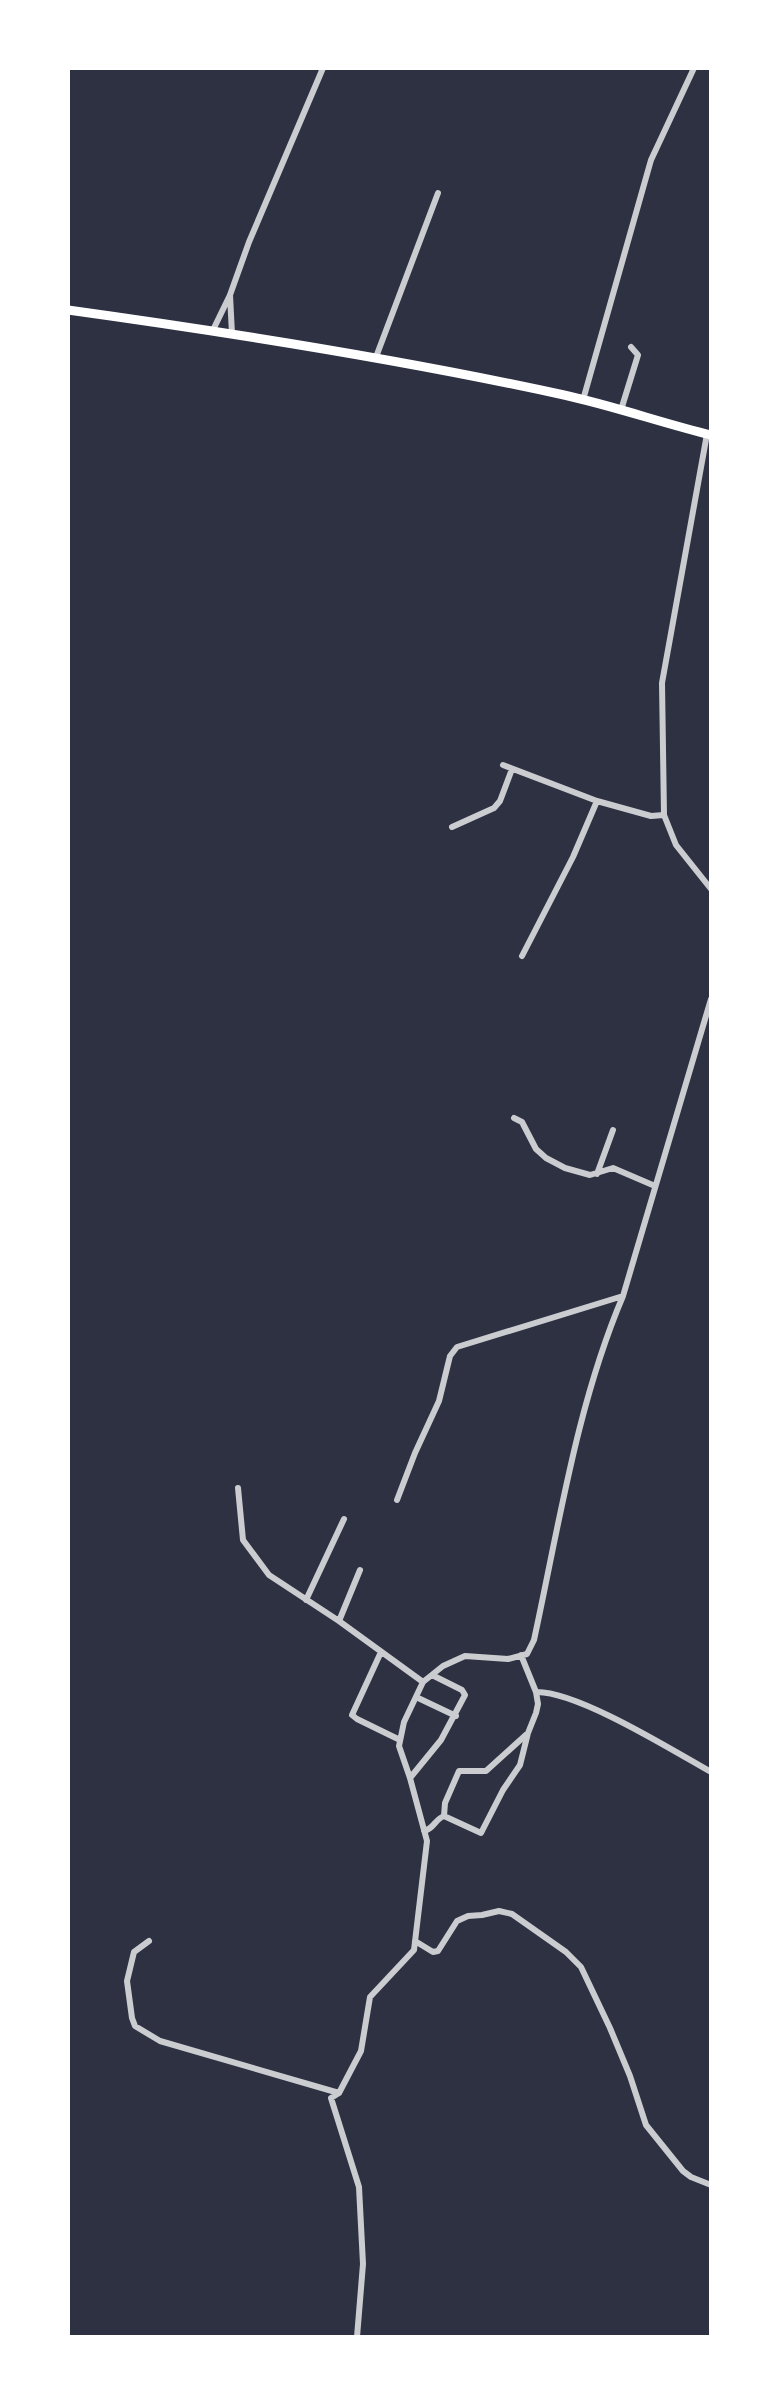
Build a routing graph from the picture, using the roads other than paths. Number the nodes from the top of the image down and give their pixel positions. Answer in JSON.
{"nodes":[{"id":1,"x":323,"y":68,"type":"edge"},
{"id":2,"x":694,"y":68,"type":"edge"},
{"id":3,"x":438,"y":193,"type":"dead end"},
{"id":4,"x":230,"y":295,"type":"junction"},
{"id":5,"x":68,"y":310,"type":"edge"},
{"id":6,"x":213,"y":330,"type":"junction"},
{"id":7,"x":232,"y":334,"type":"junction"},
{"id":8,"x":631,"y":347,"type":"dead end"},
{"id":9,"x":376,"y":357,"type":"junction"},
{"id":10,"x":583,"y":400,"type":"junction"},
{"id":11,"x":621,"y":410,"type":"junction"},
{"id":12,"x":709,"y":434,"type":"edge"},
{"id":13,"x":503,"y":765,"type":"dead end"},
{"id":14,"x":512,"y":769,"type":"junction"},
{"id":15,"x":597,"y":801,"type":"junction"},
{"id":16,"x":664,"y":815,"type":"junction"},
{"id":17,"x":452,"y":827,"type":"dead end"},
{"id":18,"x":711,"y":889,"type":"edge"},
{"id":19,"x":522,"y":956,"type":"dead end"},
{"id":20,"x":711,"y":999,"type":"edge"},
{"id":21,"x":514,"y":1118,"type":"dead end"},
{"id":22,"x":613,"y":1130,"type":"dead end"},
{"id":23,"x":597,"y":1174,"type":"junction"},
{"id":24,"x":655,"y":1186,"type":"junction"},
{"id":25,"x":623,"y":1296,"type":"junction"},
{"id":26,"x":238,"y":1488,"type":"dead end"},
{"id":27,"x":397,"y":1500,"type":"dead end"},
{"id":28,"x":344,"y":1519,"type":"dead end"},
{"id":29,"x":360,"y":1570,"type":"dead end"},
{"id":30,"x":306,"y":1600,"type":"junction"},
{"id":31,"x":339,"y":1621,"type":"junction"},
{"id":32,"x":381,"y":1652,"type":"junction"},
{"id":33,"x":521,"y":1655,"type":"junction"},
{"id":34,"x":432,"y":1675,"type":"junction"},
{"id":35,"x":423,"y":1682,"type":"junction"},
{"id":36,"x":536,"y":1692,"type":"junction"},
{"id":37,"x":416,"y":1697,"type":"junction"},
{"id":38,"x":456,"y":1716,"type":"junction"},
{"id":39,"x":528,"y":1733,"type":"junction"},
{"id":40,"x":400,"y":1740,"type":"junction"},
{"id":41,"x":711,"y":1772,"type":"edge"},
{"id":42,"x":410,"y":1778,"type":"junction"},
{"id":43,"x":444,"y":1816,"type":"junction"},
{"id":44,"x":424,"y":1831,"type":"junction"},
{"id":45,"x":149,"y":1941,"type":"dead end"},
{"id":46,"x":415,"y":1941,"type":"junction"},
{"id":47,"x":339,"y":2093,"type":"junction"},
{"id":48,"x":711,"y":2185,"type":"edge"},
{"id":49,"x":357,"y":2337,"type":"edge"}],
"edges":[{"from":1,"to":4,"type":"street"},
{"from":2,"to":10,"type":"street"},
{"from":3,"to":9,"type":"street"},
{"from":4,"to":6,"type":"street"},
{"from":4,"to":7,"type":"street"},
{"from":5,"to":6,"type":"main road"},
{"from":6,"to":7,"type":"main road"},
{"from":7,"to":9,"type":"main road"},
{"from":8,"to":11,"type":"street"},
{"from":9,"to":10,"type":"main road"},
{"from":10,"to":11,"type":"main road"},
{"from":11,"to":12,"type":"main road"},
{"from":12,"to":16,"type":"street"},
{"from":13,"to":14,"type":"street"},
{"from":14,"to":15,"type":"street"},
{"from":14,"to":17,"type":"street"},
{"from":15,"to":16,"type":"street"},
{"from":15,"to":19,"type":"street"},
{"from":16,"to":18,"type":"street"},
{"from":20,"to":24,"type":"street"},
{"from":21,"to":23,"type":"street"},
{"from":22,"to":23,"type":"street"},
{"from":23,"to":24,"type":"street"},
{"from":24,"to":25,"type":"street"},
{"from":25,"to":27,"type":"street"},
{"from":25,"to":33,"type":"street"},
{"from":26,"to":30,"type":"street"},
{"from":28,"to":30,"type":"street"},
{"from":29,"to":31,"type":"street"},
{"from":30,"to":31,"type":"street"},
{"from":31,"to":32,"type":"street"},
{"from":32,"to":35,"type":"street"},
{"from":32,"to":40,"type":"street"},
{"from":33,"to":34,"type":"street"},
{"from":33,"to":36,"type":"street"},
{"from":34,"to":35,"type":"street"},
{"from":34,"to":38,"type":"street"},
{"from":35,"to":37,"type":"street"},
{"from":36,"to":39,"type":"street"},
{"from":36,"to":41,"type":"street"},
{"from":37,"to":38,"type":"street"},
{"from":37,"to":40,"type":"street"},
{"from":38,"to":42,"type":"street"},
{"from":39,"to":43,"type":"street"},
{"from":39,"to":43,"type":"street"},
{"from":40,"to":42,"type":"street"},
{"from":42,"to":44,"type":"street"},
{"from":43,"to":44,"type":"street"},
{"from":44,"to":46,"type":"street"},
{"from":45,"to":47,"type":"street"},
{"from":46,"to":47,"type":"street"},
{"from":46,"to":48,"type":"street"},
{"from":47,"to":49,"type":"street"}]}
